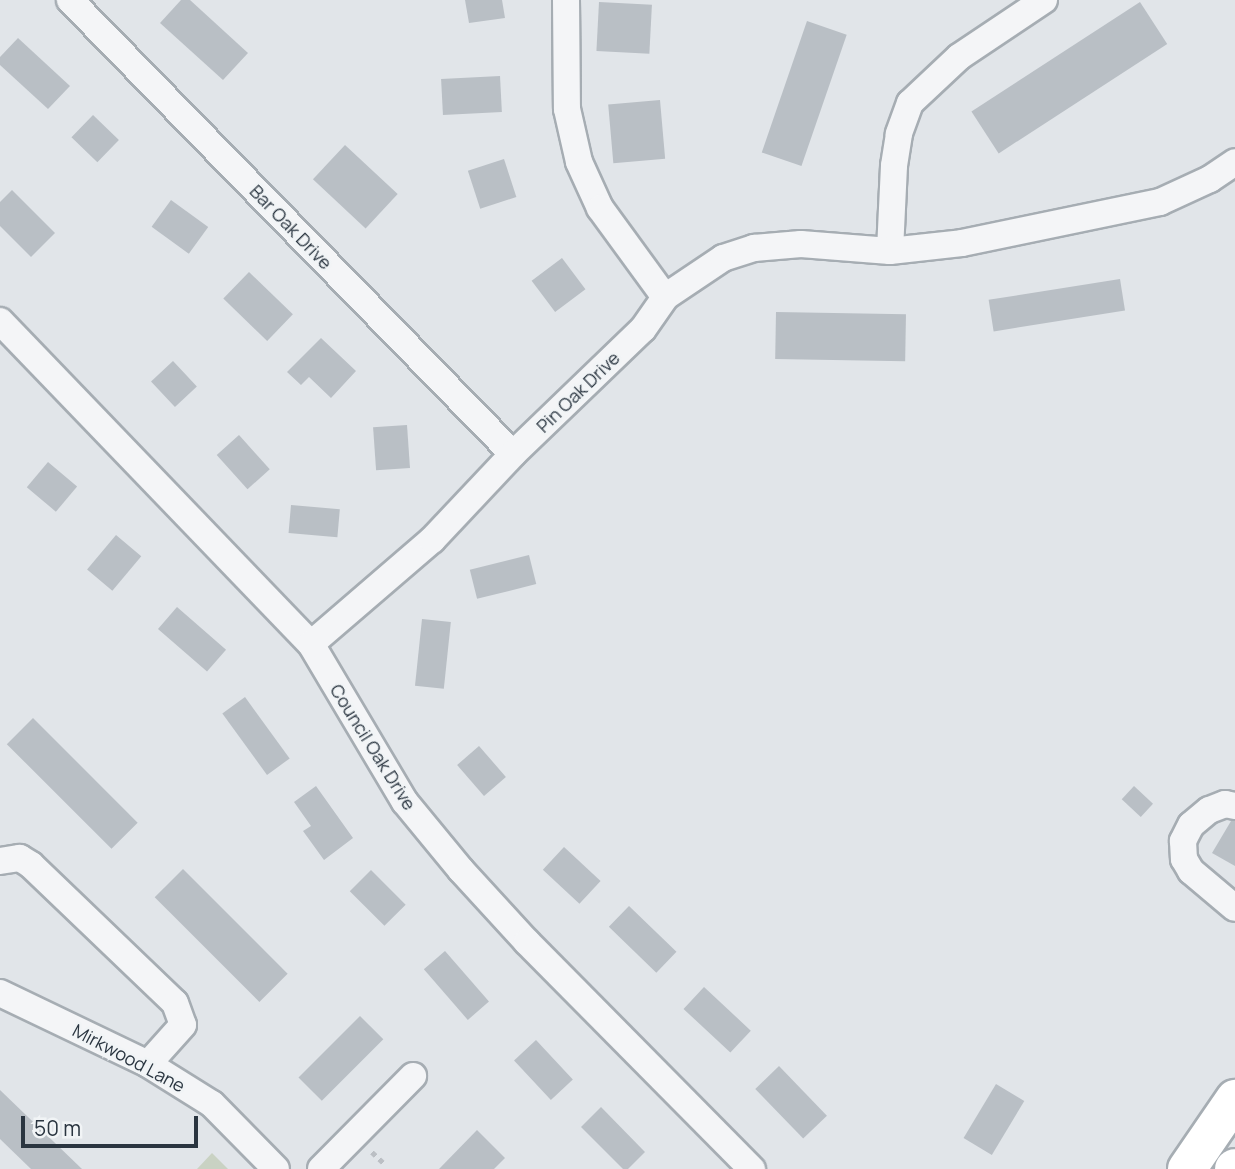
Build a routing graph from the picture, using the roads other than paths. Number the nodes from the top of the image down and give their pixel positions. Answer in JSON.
{"nodes":[{"id":1,"x":70,"y":0,"type":"edge"},
{"id":2,"x":566,"y":0,"type":"edge"},
{"id":3,"x":1044,"y":0,"type":"edge"},
{"id":4,"x":1235,"y":162,"type":"edge"},
{"id":5,"x":890,"y":251,"type":"junction"},
{"id":6,"x":666,"y":297,"type":"junction"},
{"id":7,"x":0,"y":321,"type":"edge"},
{"id":8,"x":513,"y":454,"type":"junction"},
{"id":9,"x":311,"y":644,"type":"junction"},
{"id":10,"x":1235,"y":806,"type":"edge"},
{"id":11,"x":1,"y":861,"type":"edge"},
{"id":12,"x":1235,"y":908,"type":"edge"},
{"id":13,"x":0,"y":993,"type":"edge"},
{"id":14,"x":148,"y":1064,"type":"junction"},
{"id":15,"x":413,"y":1076,"type":"dead end"},
{"id":16,"x":1231,"y":1109,"type":"edge"},
{"id":17,"x":276,"y":1169,"type":"edge"},
{"id":18,"x":321,"y":1169,"type":"edge"},
{"id":19,"x":752,"y":1169,"type":"edge"},
{"id":20,"x":1187,"y":1169,"type":"edge"}],
"edges":[{"from":1,"to":8,"type":"street","name":"Bar Oak Drive"},
{"from":2,"to":6,"type":"street"},
{"from":3,"to":5,"type":"street"},
{"from":4,"to":5,"type":"street","name":"Pin Oak Drive"},
{"from":5,"to":6,"type":"street","name":"Pin Oak Drive"},
{"from":6,"to":8,"type":"street","name":"Pin Oak Drive"},
{"from":7,"to":9,"type":"street","name":"Council Oak Drive"},
{"from":8,"to":9,"type":"street","name":"Pin Oak Drive"},
{"from":9,"to":19,"type":"street","name":"Council Oak Drive"},
{"from":10,"to":12,"type":"street"},
{"from":11,"to":14,"type":"street"},
{"from":13,"to":14,"type":"street","name":"Mirkwood Lane"},
{"from":14,"to":17,"type":"street","name":"Mirkwood Lane"},
{"from":15,"to":18,"type":"street"},
{"from":16,"to":20,"type":"highway"}]}
